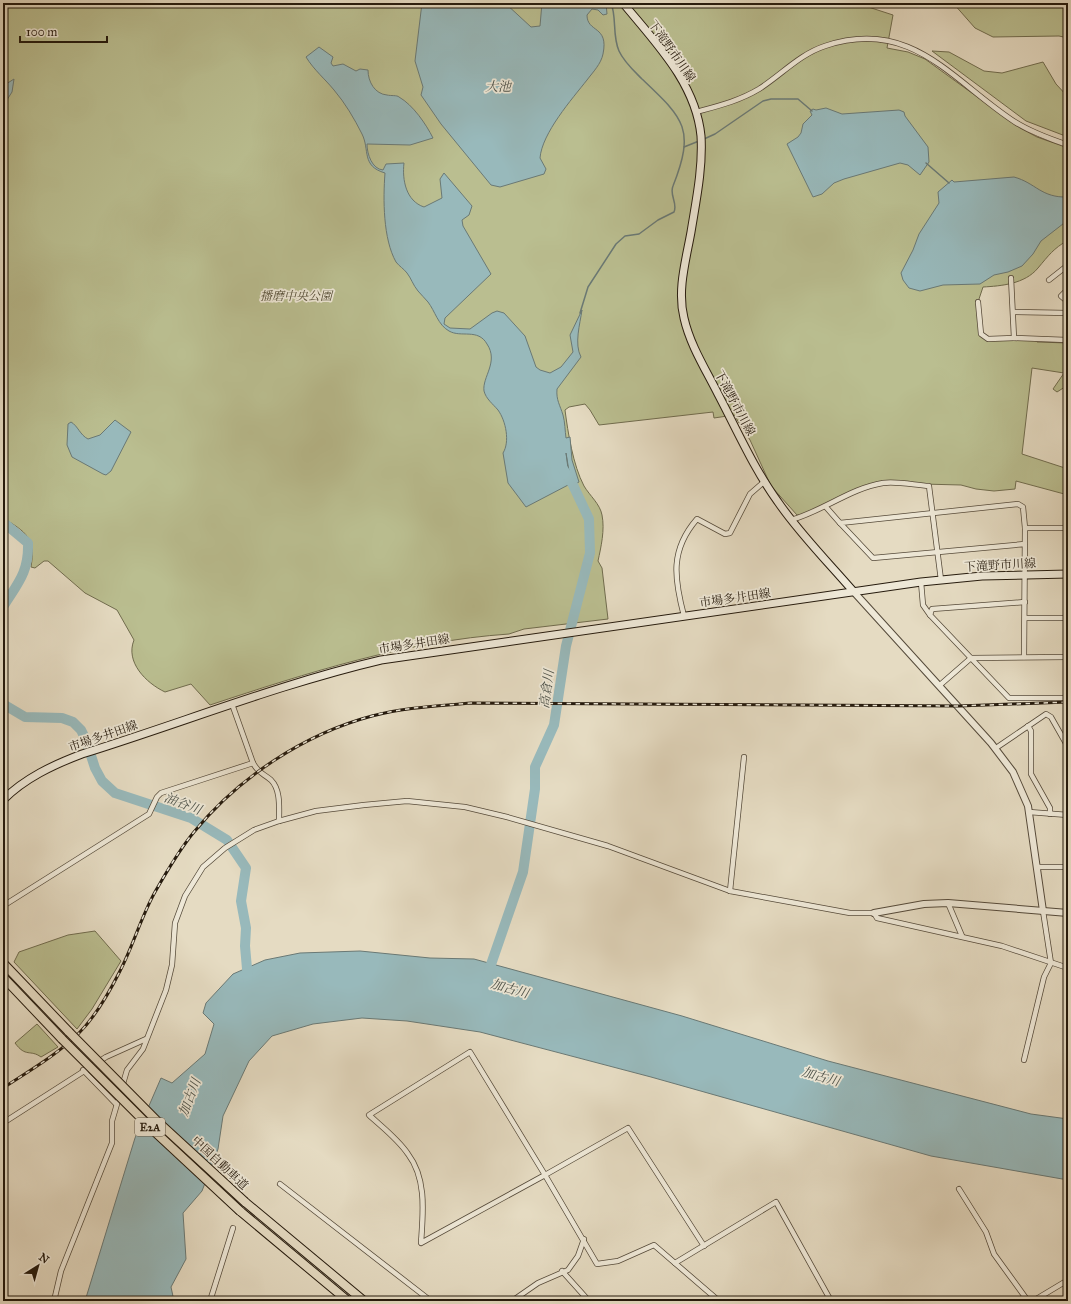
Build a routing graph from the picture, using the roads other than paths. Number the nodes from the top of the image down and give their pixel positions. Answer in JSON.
{"nodes":[{"id":1,"x":623,"y":3,"type":"edge"},
{"id":2,"x":696,"y":112,"type":"junction"},
{"id":3,"x":1068,"y":145,"type":"edge"},
{"id":4,"x":1068,"y":265,"type":"edge"},
{"id":5,"x":1012,"y":278,"type":"dead end"},
{"id":6,"x":1049,"y":280,"type":"dead end"},
{"id":7,"x":1068,"y":290,"type":"edge"},
{"id":8,"x":978,"y":302,"type":"dead end"},
{"id":9,"x":1068,"y":302,"type":"edge"},
{"id":10,"x":1014,"y":312,"type":"junction"},
{"id":11,"x":1068,"y":313,"type":"edge"},
{"id":12,"x":1068,"y":333,"type":"edge"},
{"id":13,"x":1014,"y":338,"type":"junction"},
{"id":14,"x":765,"y":481,"type":"junction"},
{"id":15,"x":826,"y":507,"type":"junction"},
{"id":16,"x":931,"y":512,"type":"junction"},
{"id":17,"x":791,"y":520,"type":"junction"},
{"id":18,"x":840,"y":523,"type":"junction"},
{"id":19,"x":1025,"y":528,"type":"junction"},
{"id":20,"x":1068,"y":528,"type":"edge"},
{"id":21,"x":1025,"y":544,"type":"junction"},
{"id":22,"x":937,"y":552,"type":"junction"},
{"id":23,"x":1068,"y":574,"type":"edge"},
{"id":24,"x":1024,"y":575,"type":"junction"},
{"id":25,"x":941,"y":580,"type":"junction"},
{"id":26,"x":921,"y":582,"type":"junction"},
{"id":27,"x":853,"y":591,"type":"junction"},
{"id":28,"x":1025,"y":602,"type":"junction"},
{"id":29,"x":930,"y":615,"type":"junction"},
{"id":30,"x":684,"y":616,"type":"junction"},
{"id":31,"x":1025,"y":618,"type":"junction"},
{"id":32,"x":1068,"y":618,"type":"edge"},
{"id":33,"x":1024,"y":656,"type":"junction"},
{"id":34,"x":1068,"y":657,"type":"edge"},
{"id":35,"x":971,"y":658,"type":"junction"},
{"id":36,"x":940,"y":685,"type":"junction"},
{"id":37,"x":1068,"y":698,"type":"edge"},
{"id":38,"x":232,"y":704,"type":"junction"},
{"id":39,"x":1028,"y":726,"type":"junction"},
{"id":40,"x":1068,"y":747,"type":"edge"},
{"id":41,"x":996,"y":748,"type":"junction"},
{"id":42,"x":744,"y":757,"type":"dead end"},
{"id":43,"x":253,"y":763,"type":"junction"},
{"id":44,"x":3,"y":800,"type":"edge"},
{"id":45,"x":1029,"y":812,"type":"junction"},
{"id":46,"x":1050,"y":814,"type":"junction"},
{"id":47,"x":1068,"y":816,"type":"edge"},
{"id":48,"x":279,"y":821,"type":"junction"},
{"id":49,"x":1037,"y":867,"type":"junction"},
{"id":50,"x":1068,"y":867,"type":"edge"},
{"id":51,"x":730,"y":891,"type":"junction"},
{"id":52,"x":948,"y":903,"type":"junction"},
{"id":53,"x":3,"y":906,"type":"edge"},
{"id":54,"x":1043,"y":911,"type":"junction"},
{"id":55,"x":874,"y":913,"type":"junction"},
{"id":56,"x":1068,"y":913,"type":"edge"},
{"id":57,"x":962,"y":936,"type":"junction"},
{"id":58,"x":3,"y":963,"type":"edge"},
{"id":59,"x":1051,"y":963,"type":"junction"},
{"id":60,"x":1068,"y":968,"type":"edge"},
{"id":61,"x":3,"y":976,"type":"edge"},
{"id":62,"x":146,"y":1039,"type":"junction"},
{"id":63,"x":1024,"y":1060,"type":"dead end"},
{"id":64,"x":83,"y":1070,"type":"junction"},
{"id":65,"x":116,"y":1104,"type":"junction"},
{"id":66,"x":3,"y":1123,"type":"edge"},
{"id":67,"x":545,"y":1175,"type":"junction"},
{"id":68,"x":280,"y":1184,"type":"dead end"},
{"id":69,"x":959,"y":1189,"type":"dead end"},
{"id":70,"x":233,"y":1228,"type":"dead end"},
{"id":71,"x":584,"y":1240,"type":"junction"},
{"id":72,"x":704,"y":1246,"type":"junction"},
{"id":73,"x":675,"y":1263,"type":"junction"},
{"id":74,"x":562,"y":1271,"type":"junction"},
{"id":75,"x":1068,"y":1280,"type":"edge"},
{"id":76,"x":54,"y":1301,"type":"edge"},
{"id":77,"x":210,"y":1301,"type":"edge"},
{"id":78,"x":348,"y":1301,"type":"edge"},
{"id":79,"x":364,"y":1301,"type":"edge"},
{"id":80,"x":432,"y":1301,"type":"edge"},
{"id":81,"x":512,"y":1301,"type":"edge"},
{"id":82,"x":589,"y":1301,"type":"edge"},
{"id":83,"x":719,"y":1301,"type":"edge"},
{"id":84,"x":831,"y":1301,"type":"edge"},
{"id":85,"x":1028,"y":1301,"type":"edge"},
{"id":86,"x":1033,"y":1301,"type":"edge"}],
"edges":[{"from":1,"to":2,"type":"main road","name":"下滝野市川線"},
{"from":2,"to":3,"type":"street"},
{"from":2,"to":14,"type":"main road","name":"下滝野市川線"},
{"from":4,"to":6,"type":"street"},
{"from":5,"to":10,"type":"street"},
{"from":7,"to":9,"type":"street"},
{"from":8,"to":13,"type":"street"},
{"from":10,"to":11,"type":"street"},
{"from":10,"to":13,"type":"street"},
{"from":12,"to":13,"type":"street"},
{"from":14,"to":17,"type":"main road","name":"下滝野市川線"},
{"from":14,"to":30,"type":"street"},
{"from":15,"to":16,"type":"street"},
{"from":15,"to":17,"type":"street"},
{"from":15,"to":18,"type":"street"},
{"from":16,"to":18,"type":"street"},
{"from":16,"to":19,"type":"street"},
{"from":16,"to":22,"type":"street"},
{"from":17,"to":27,"type":"main road","name":"下滝野市川線"},
{"from":18,"to":22,"type":"street"},
{"from":19,"to":20,"type":"street"},
{"from":19,"to":21,"type":"street"},
{"from":21,"to":22,"type":"street"},
{"from":21,"to":24,"type":"street"},
{"from":22,"to":25,"type":"street"},
{"from":23,"to":24,"type":"main road","name":"下滝野市川線"},
{"from":24,"to":25,"type":"main road","name":"下滝野市川線"},
{"from":24,"to":28,"type":"street"},
{"from":25,"to":26,"type":"main road","name":"下滝野市川線"},
{"from":26,"to":27,"type":"main road","name":"下滝野市川線"},
{"from":26,"to":29,"type":"street"},
{"from":27,"to":30,"type":"main road","name":"市場多井田線"},
{"from":27,"to":36,"type":"street"},
{"from":28,"to":29,"type":"street"},
{"from":28,"to":31,"type":"street"},
{"from":29,"to":35,"type":"street"},
{"from":30,"to":38,"type":"main road","name":"市場多井田線"},
{"from":31,"to":32,"type":"street"},
{"from":31,"to":33,"type":"street"},
{"from":33,"to":34,"type":"street"},
{"from":33,"to":35,"type":"street"},
{"from":35,"to":36,"type":"street"},
{"from":35,"to":37,"type":"street"},
{"from":36,"to":41,"type":"street"},
{"from":38,"to":43,"type":"street"},
{"from":38,"to":44,"type":"main road","name":"市場多井田線"},
{"from":39,"to":40,"type":"street"},
{"from":39,"to":41,"type":"street"},
{"from":39,"to":46,"type":"street"},
{"from":41,"to":45,"type":"street"},
{"from":42,"to":51,"type":"street"},
{"from":43,"to":48,"type":"street"},
{"from":43,"to":53,"type":"street"},
{"from":45,"to":46,"type":"street"},
{"from":45,"to":49,"type":"street"},
{"from":46,"to":47,"type":"street"},
{"from":48,"to":51,"type":"street"},
{"from":48,"to":62,"type":"street"},
{"from":49,"to":50,"type":"street"},
{"from":49,"to":54,"type":"street"},
{"from":51,"to":55,"type":"street"},
{"from":52,"to":54,"type":"street"},
{"from":52,"to":55,"type":"street"},
{"from":52,"to":57,"type":"street"},
{"from":54,"to":56,"type":"street"},
{"from":54,"to":59,"type":"street"},
{"from":55,"to":57,"type":"street"},
{"from":57,"to":59,"type":"street"},
{"from":58,"to":79,"type":"highway","name":"中国自動車道","number":"E2A","bridge":true},
{"from":59,"to":60,"type":"street"},
{"from":59,"to":63,"type":"street"},
{"from":61,"to":78,"type":"highway","name":"中国自動車道","number":"E2A","bridge":true},
{"from":62,"to":64,"type":"street"},
{"from":62,"to":65,"type":"street"},
{"from":64,"to":65,"type":"street"},
{"from":64,"to":66,"type":"street"},
{"from":65,"to":76,"type":"street"},
{"from":67,"to":67,"type":"street"},
{"from":67,"to":71,"type":"street"},
{"from":67,"to":72,"type":"street"},
{"from":68,"to":80,"type":"street"},
{"from":69,"to":85,"type":"street"},
{"from":70,"to":77,"type":"street"},
{"from":71,"to":73,"type":"street"},
{"from":71,"to":74,"type":"street"},
{"from":72,"to":73,"type":"street"},
{"from":72,"to":84,"type":"street"},
{"from":73,"to":83,"type":"street"},
{"from":74,"to":81,"type":"street"},
{"from":74,"to":82,"type":"street"},
{"from":75,"to":86,"type":"street"}]}
